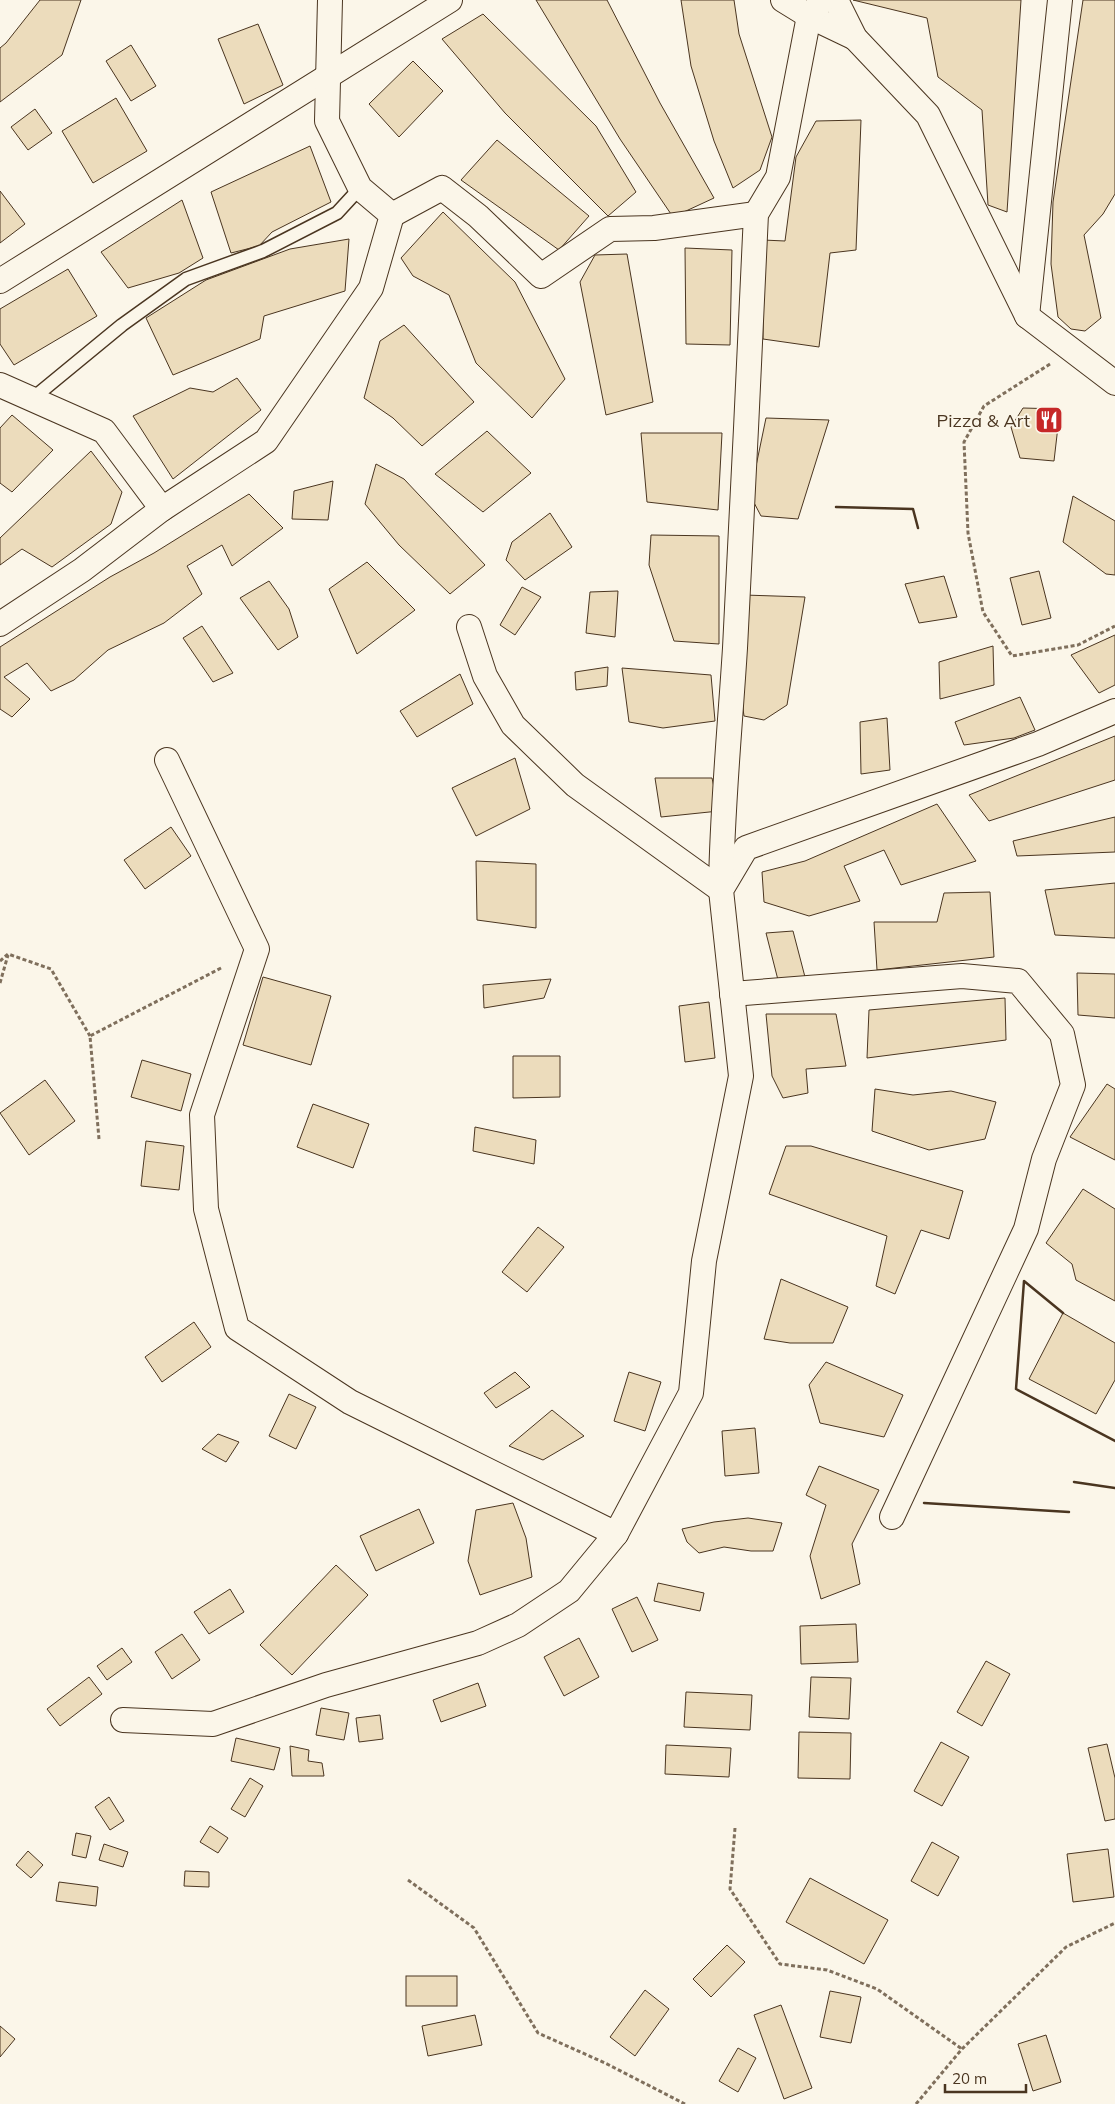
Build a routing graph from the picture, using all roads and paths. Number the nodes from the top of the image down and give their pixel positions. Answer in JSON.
{"nodes":[{"id":1,"x":330,"y":0,"type":"edge"},
{"id":2,"x":450,"y":0,"type":"edge"},
{"id":3,"x":782,"y":0,"type":"edge"},
{"id":4,"x":836,"y":0,"type":"edge"},
{"id":5,"x":1060,"y":0,"type":"edge"},
{"id":6,"x":816,"y":8,"type":"edge"},
{"id":7,"x":855,"y":38,"type":"junction"},
{"id":8,"x":328,"y":77,"type":"junction"},
{"id":9,"x":360,"y":188,"type":"junction"},
{"id":10,"x":756,"y":214,"type":"junction"},
{"id":11,"x":392,"y":215,"type":"junction"},
{"id":12,"x":0,"y":281,"type":"edge"},
{"id":13,"x":1027,"y":316,"type":"junction"},
{"id":14,"x":1072,"y":350,"type":"junction"},
{"id":15,"x":1115,"y":383,"type":"edge"},
{"id":16,"x":0,"y":385,"type":"edge"},
{"id":17,"x":32,"y":399,"type":"junction"},
{"id":18,"x":162,"y":509,"type":"junction"},
{"id":19,"x":0,"y":624,"type":"edge"},
{"id":20,"x":1115,"y":626,"type":"edge"},
{"id":21,"x":469,"y":627,"type":"dead end"},
{"id":22,"x":1115,"y":711,"type":"edge"},
{"id":23,"x":167,"y":760,"type":"dead end"},
{"id":24,"x":721,"y":890,"type":"junction"},
{"id":25,"x":257,"y":950,"type":"junction"},
{"id":26,"x":8,"y":954,"type":"junction"},
{"id":27,"x":0,"y":962,"type":"edge"},
{"id":28,"x":0,"y":983,"type":"edge"},
{"id":29,"x":732,"y":994,"type":"junction"},
{"id":30,"x":90,"y":1036,"type":"junction"},
{"id":31,"x":100,"y":1139,"type":"dead end"},
{"id":32,"x":892,"y":1517,"type":"dead end"},
{"id":33,"x":616,"y":1534,"type":"junction"},
{"id":34,"x":123,"y":1720,"type":"dead end"},
{"id":35,"x":735,"y":1828,"type":"dead end"},
{"id":36,"x":408,"y":1880,"type":"dead end"},
{"id":37,"x":1115,"y":1923,"type":"edge"},
{"id":38,"x":962,"y":2049,"type":"junction"},
{"id":39,"x":685,"y":2104,"type":"edge"},
{"id":40,"x":916,"y":2104,"type":"edge"}],
"edges":[{"from":1,"to":8,"type":"street"},
{"from":2,"to":8,"type":"street"},
{"from":3,"to":6,"type":"street"},
{"from":4,"to":7,"type":"street"},
{"from":5,"to":13,"type":"street"},
{"from":6,"to":7,"type":"street"},
{"from":6,"to":10,"type":"street"},
{"from":7,"to":13,"type":"street"},
{"from":8,"to":9,"type":"street"},
{"from":8,"to":12,"type":"street"},
{"from":9,"to":11,"type":"street"},
{"from":9,"to":17,"type":"lane"},
{"from":10,"to":11,"type":"street"},
{"from":10,"to":24,"type":"street"},
{"from":11,"to":18,"type":"street"},
{"from":13,"to":14,"type":"street"},
{"from":14,"to":15,"type":"street"},
{"from":14,"to":20,"type":"path"},
{"from":16,"to":17,"type":"street"},
{"from":17,"to":18,"type":"street"},
{"from":18,"to":19,"type":"street"},
{"from":21,"to":24,"type":"street"},
{"from":22,"to":24,"type":"street"},
{"from":23,"to":25,"type":"street"},
{"from":24,"to":29,"type":"street"},
{"from":25,"to":30,"type":"path"},
{"from":25,"to":33,"type":"street"},
{"from":26,"to":27,"type":"path"},
{"from":26,"to":28,"type":"path"},
{"from":26,"to":30,"type":"path"},
{"from":29,"to":32,"type":"street"},
{"from":29,"to":33,"type":"street"},
{"from":30,"to":31,"type":"path"},
{"from":33,"to":34,"type":"street"},
{"from":35,"to":38,"type":"path"},
{"from":36,"to":39,"type":"path"},
{"from":37,"to":38,"type":"path"},
{"from":38,"to":40,"type":"path"}]}
